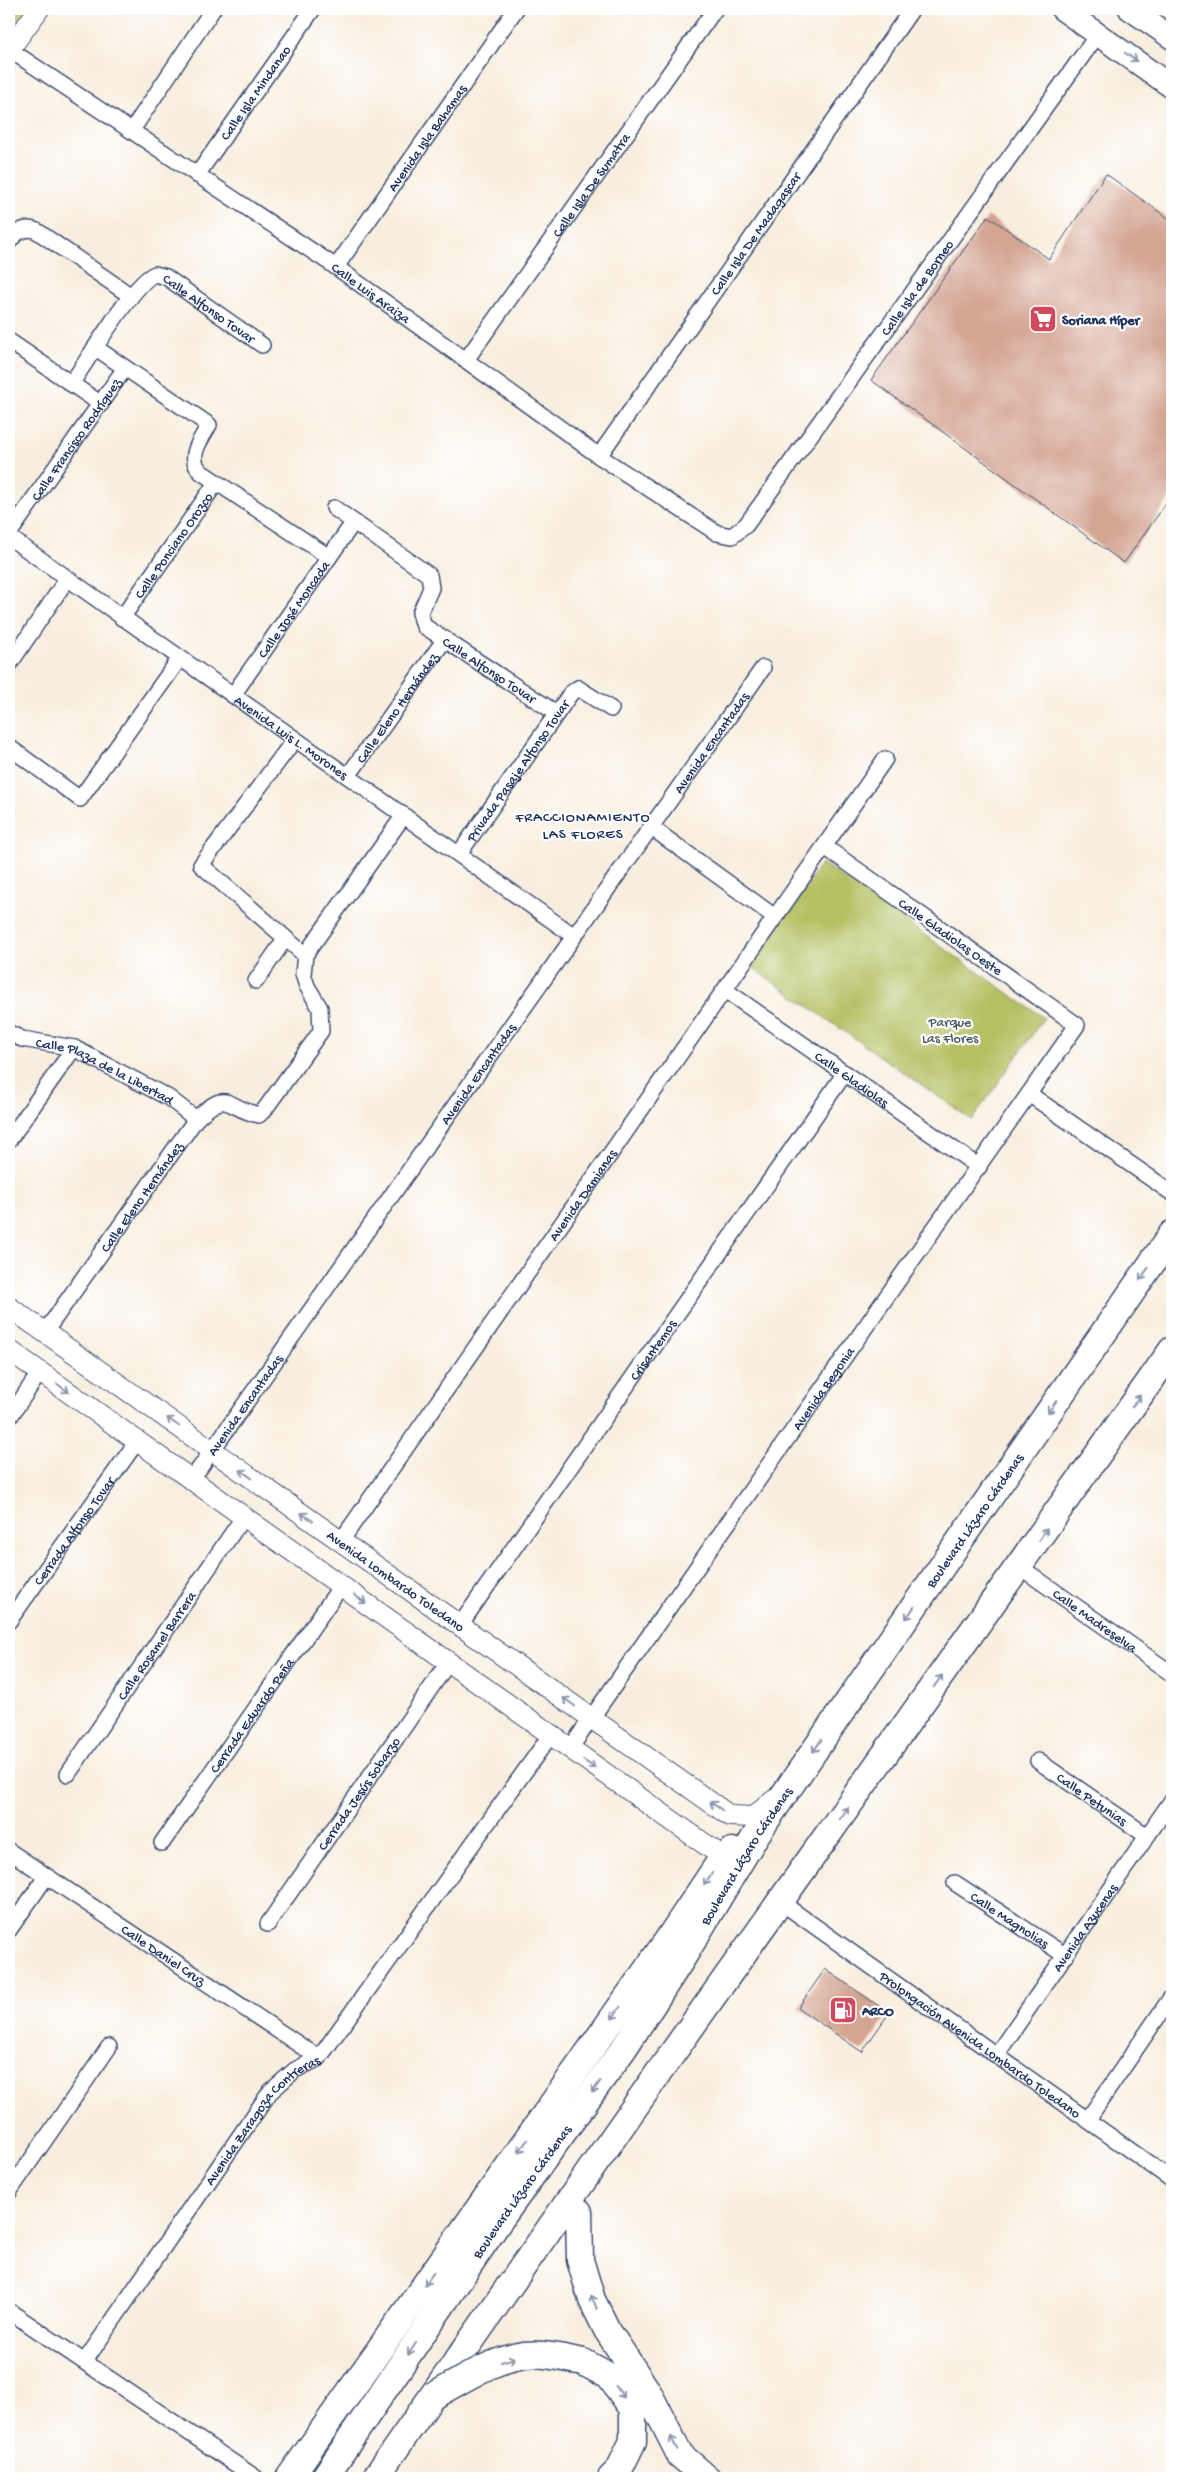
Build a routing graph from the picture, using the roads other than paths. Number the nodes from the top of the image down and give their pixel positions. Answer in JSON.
{"nodes":[{"id":1,"x":39,"y":9,"type":"edge"},
{"id":2,"x":213,"y":9,"type":"edge"},
{"id":3,"x":313,"y":9,"type":"edge"},
{"id":4,"x":516,"y":9,"type":"edge"},
{"id":5,"x":715,"y":9,"type":"edge"},
{"id":6,"x":912,"y":9,"type":"edge"},
{"id":7,"x":1062,"y":9,"type":"edge"},
{"id":8,"x":1130,"y":9,"type":"edge"},
{"id":9,"x":1098,"y":34,"type":"junction"},
{"id":10,"x":1172,"y":38,"type":"edge"},
{"id":11,"x":9,"y":50,"type":"edge"},
{"id":12,"x":1172,"y":86,"type":"edge"},
{"id":13,"x":132,"y":130,"type":"junction"},
{"id":14,"x":197,"y":175,"type":"junction"},
{"id":15,"x":9,"y":242,"type":"edge"},
{"id":16,"x":336,"y":267,"type":"junction"},
{"id":17,"x":131,"y":296,"type":"junction"},
{"id":18,"x":9,"y":340,"type":"edge"},
{"id":19,"x":262,"y":345,"type":"dead end"},
{"id":20,"x":96,"y":348,"type":"junction"},
{"id":21,"x":466,"y":360,"type":"junction"},
{"id":22,"x":124,"y":368,"type":"junction"},
{"id":23,"x":71,"y":384,"type":"junction"},
{"id":24,"x":101,"y":404,"type":"junction"},
{"id":25,"x":599,"y":456,"type":"junction"},
{"id":26,"x":216,"y":484,"type":"junction"},
{"id":27,"x":334,"y":508,"type":"dead end"},
{"id":28,"x":354,"y":523,"type":"junction"},
{"id":29,"x":9,"y":536,"type":"edge"},
{"id":30,"x":732,"y":536,"type":"joint"},
{"id":31,"x":329,"y":557,"type":"junction"},
{"id":32,"x":67,"y":579,"type":"junction"},
{"id":33,"x":122,"y":618,"type":"junction"},
{"id":34,"x":445,"y":639,"type":"junction"},
{"id":35,"x":180,"y":658,"type":"junction"},
{"id":36,"x":9,"y":665,"type":"edge"},
{"id":37,"x":763,"y":668,"type":"dead end"},
{"id":38,"x":233,"y":695,"type":"junction"},
{"id":39,"x":611,"y":709,"type":"dead end"},
{"id":40,"x":556,"y":713,"type":"junction"},
{"id":41,"x":295,"y":739,"type":"junction"},
{"id":42,"x":9,"y":747,"type":"edge"},
{"id":43,"x":885,"y":759,"type":"dead end"},
{"id":44,"x":348,"y":776,"type":"junction"},
{"id":45,"x":404,"y":816,"type":"junction"},
{"id":46,"x":652,"y":828,"type":"junction"},
{"id":47,"x":825,"y":847,"type":"junction"},
{"id":48,"x":459,"y":854,"type":"junction"},
{"id":49,"x":775,"y":917,"type":"junction"},
{"id":50,"x":574,"y":936,"type":"junction"},
{"id":51,"x":285,"y":939,"type":"junction"},
{"id":52,"x":305,"y":955,"type":"junction"},
{"id":53,"x":256,"y":981,"type":"dead end"},
{"id":54,"x":725,"y":990,"type":"junction"},
{"id":55,"x":1078,"y":1025,"type":"joint"},
{"id":56,"x":9,"y":1033,"type":"edge"},
{"id":57,"x":74,"y":1048,"type":"junction"},
{"id":58,"x":845,"y":1073,"type":"junction"},
{"id":59,"x":1029,"y":1094,"type":"junction"},
{"id":60,"x":196,"y":1119,"type":"junction"},
{"id":61,"x":9,"y":1140,"type":"edge"},
{"id":62,"x":979,"y":1167,"type":"junction"},
{"id":63,"x":1172,"y":1193,"type":"edge"},
{"id":64,"x":1172,"y":1234,"type":"edge"},
{"id":65,"x":9,"y":1307,"type":"edge"},
{"id":66,"x":45,"y":1332,"type":"junction"},
{"id":67,"x":9,"y":1350,"type":"edge"},
{"id":68,"x":1172,"y":1350,"type":"edge"},
{"id":69,"x":40,"y":1372,"type":"junction"},
{"id":70,"x":9,"y":1418,"type":"edge"},
{"id":71,"x":138,"y":1440,"type":"junction"},
{"id":72,"x":213,"y":1450,"type":"junction"},
{"id":73,"x":192,"y":1479,"type":"junction"},
{"id":74,"x":244,"y":1516,"type":"junction"},
{"id":75,"x":341,"y":1541,"type":"junction"},
{"id":76,"x":1020,"y":1567,"type":"junction"},
{"id":77,"x":341,"y":1586,"type":"junction"},
{"id":78,"x":9,"y":1621,"type":"edge"},
{"id":79,"x":460,"y":1625,"type":"junction"},
{"id":80,"x":448,"y":1663,"type":"junction"},
{"id":81,"x":1172,"y":1674,"type":"edge"},
{"id":82,"x":590,"y":1717,"type":"junction"},
{"id":83,"x":550,"y":1736,"type":"junction"},
{"id":84,"x":569,"y":1750,"type":"junction"},
{"id":85,"x":1038,"y":1761,"type":"dead end"},
{"id":86,"x":68,"y":1774,"type":"dead end"},
{"id":87,"x":787,"y":1790,"type":"junction"},
{"id":88,"x":1172,"y":1800,"type":"edge"},
{"id":89,"x":756,"y":1835,"type":"junction"},
{"id":90,"x":1147,"y":1836,"type":"junction"},
{"id":91,"x":162,"y":1843,"type":"dead end"},
{"id":92,"x":9,"y":1851,"type":"edge"},
{"id":93,"x":816,"y":1853,"type":"junction"},
{"id":94,"x":723,"y":1857,"type":"junction"},
{"id":95,"x":46,"y":1877,"type":"junction"},
{"id":96,"x":955,"y":1883,"type":"dead end"},
{"id":97,"x":789,"y":1908,"type":"junction"},
{"id":98,"x":268,"y":1924,"type":"dead end"},
{"id":99,"x":9,"y":1930,"type":"edge"},
{"id":100,"x":1066,"y":1956,"type":"junction"},
{"id":101,"x":1172,"y":1996,"type":"edge"},
{"id":102,"x":109,"y":2047,"type":"dead end"},
{"id":103,"x":997,"y":2054,"type":"junction"},
{"id":104,"x":319,"y":2058,"type":"junction"},
{"id":105,"x":1088,"y":2120,"type":"junction"},
{"id":106,"x":1172,"y":2180,"type":"edge"},
{"id":107,"x":9,"y":2192,"type":"edge"},
{"id":108,"x":579,"y":2212,"type":"junction"},
{"id":109,"x":9,"y":2311,"type":"edge"},
{"id":110,"x":85,"y":2361,"type":"junction"},
{"id":111,"x":432,"y":2396,"type":"junction"},
{"id":112,"x":256,"y":2478,"type":"edge"},
{"id":113,"x":289,"y":2478,"type":"edge"},
{"id":114,"x":324,"y":2478,"type":"edge"},
{"id":115,"x":375,"y":2478,"type":"edge"},
{"id":116,"x":391,"y":2478,"type":"edge"},
{"id":117,"x":611,"y":2478,"type":"edge"},
{"id":118,"x":707,"y":2478,"type":"edge"}],
"edges":[{"from":1,"to":11,"type":"main road"},
{"from":2,"to":13,"type":"street"},
{"from":3,"to":14,"type":"street","name":"Calle Isla Mindanao"},
{"from":4,"to":16,"type":"street","name":"Avenida Isla Bahamas"},
{"from":5,"to":21,"type":"street","name":"Calle Isla De Sumatra"},
{"from":6,"to":25,"type":"street","name":"Calle Isla De Madagascar"},
{"from":7,"to":9,"type":"main road"},
{"from":8,"to":10,"type":"main road"},
{"from":9,"to":12,"type":"main road","one_way":true},
{"from":9,"to":30,"type":"street","name":"Calle Isla de Borneo"},
{"from":11,"to":13,"type":"street","name":"Calle Luis Araiza"},
{"from":13,"to":14,"type":"street","name":"Calle Luis Araiza"},
{"from":14,"to":16,"type":"street","name":"Calle Luis Araiza"},
{"from":15,"to":17,"type":"street"},
{"from":16,"to":21,"type":"street","name":"Calle Luis Araiza"},
{"from":17,"to":19,"type":"street","name":"Calle Alfonso Tovar"},
{"from":17,"to":20,"type":"street"},
{"from":18,"to":23,"type":"street"},
{"from":20,"to":22,"type":"street"},
{"from":20,"to":23,"type":"street"},
{"from":21,"to":25,"type":"street","name":"Calle Luis Araiza"},
{"from":22,"to":24,"type":"street","name":"Calle Francisco Rodríguez"},
{"from":22,"to":26,"type":"street","name":"Calle Ponciano Orozco"},
{"from":23,"to":24,"type":"street"},
{"from":24,"to":29,"type":"street","name":"Calle Francisco Rodríguez"},
{"from":25,"to":30,"type":"street","name":"Calle Luis Araiza"},
{"from":26,"to":31,"type":"street"},
{"from":26,"to":33,"type":"street","name":"Calle Ponciano Orozco"},
{"from":27,"to":28,"type":"street"},
{"from":28,"to":31,"type":"street","name":"Calle José Moncada"},
{"from":28,"to":34,"type":"street","name":"Calle Alfonso Tovar"},
{"from":29,"to":32,"type":"street","name":"Avenida Luis L. Morones"},
{"from":31,"to":38,"type":"street","name":"Calle José Moncada"},
{"from":32,"to":33,"type":"street","name":"Avenida Luis L. Morones"},
{"from":32,"to":36,"type":"street"},
{"from":33,"to":35,"type":"street","name":"Avenida Luis L. Morones"},
{"from":34,"to":40,"type":"street","name":"Calle Alfonso Tovar"},
{"from":34,"to":44,"type":"street","name":"Calle Eleno Hernández"},
{"from":35,"to":38,"type":"street","name":"Avenida Luis L. Morones"},
{"from":35,"to":42,"type":"street"},
{"from":37,"to":46,"type":"street","name":"Avenida Encantadas"},
{"from":38,"to":41,"type":"street","name":"Avenida Luis L. Morones"},
{"from":39,"to":40,"type":"street","name":"Privada Pasaje Alfonso Tovar"},
{"from":40,"to":48,"type":"street","name":"Privada Pasaje Alfonso Tovar"},
{"from":41,"to":44,"type":"street","name":"Avenida Luis L. Morones"},
{"from":41,"to":51,"type":"street"},
{"from":43,"to":47,"type":"street","name":"Avenida Damianas"},
{"from":44,"to":45,"type":"street","name":"Avenida Luis L. Morones"},
{"from":45,"to":48,"type":"street","name":"Avenida Luis L. Morones"},
{"from":45,"to":52,"type":"street"},
{"from":46,"to":49,"type":"street"},
{"from":46,"to":50,"type":"street","name":"Avenida Encantadas"},
{"from":47,"to":49,"type":"street","name":"Avenida Damianas"},
{"from":47,"to":55,"type":"street","name":"Calle Gladiolas Oeste"},
{"from":48,"to":50,"type":"street","name":"Avenida Luis L. Morones"},
{"from":49,"to":54,"type":"street","name":"Avenida Damianas"},
{"from":50,"to":72,"type":"street","name":"Avenida Encantadas"},
{"from":51,"to":52,"type":"street"},
{"from":51,"to":53,"type":"street"},
{"from":52,"to":60,"type":"street","name":"Calle Eleno Hernández"},
{"from":54,"to":58,"type":"street","name":"Calle Gladiolas"},
{"from":54,"to":75,"type":"street","name":"Avenida Damianas"},
{"from":55,"to":59,"type":"street","name":"Avenida Begonia"},
{"from":56,"to":57,"type":"street","name":"Calle Plaza de la Libertad"},
{"from":57,"to":60,"type":"street","name":"Calle Plaza de la Libertad"},
{"from":57,"to":61,"type":"street"},
{"from":58,"to":62,"type":"street","name":"Calle Gladiolas"},
{"from":58,"to":79,"type":"street","name":"Crisantemos"},
{"from":59,"to":62,"type":"street","name":"Avenida Begonia"},
{"from":59,"to":63,"type":"street"},
{"from":60,"to":66,"type":"street","name":"Calle Eleno Hernández"},
{"from":62,"to":82,"type":"street","name":"Avenida Begonia"},
{"from":64,"to":87,"type":"highway","name":"Boulevard Lázaro Cárdenas","one_way":true},
{"from":65,"to":66,"type":"main road","name":"Avenida Lombardo Toledano"},
{"from":72,"to":66,"type":"main road","name":"Avenida Lombardo Toledano","one_way":true},
{"from":67,"to":69,"type":"main road"},
{"from":76,"to":68,"type":"highway","one_way":true},
{"from":69,"to":70,"type":"street"},
{"from":69,"to":71,"type":"main road","one_way":true},
{"from":71,"to":73,"type":"main road"},
{"from":71,"to":78,"type":"street","name":"Cerrada Alfonso Tovar"},
{"from":72,"to":73,"type":"street","name":"Avenida Encantadas"},
{"from":75,"to":72,"type":"main road","name":"Avenida Lombardo Toledano","one_way":true},
{"from":73,"to":74,"type":"main road"},
{"from":74,"to":77,"type":"main road"},
{"from":74,"to":86,"type":"street","name":"Calle Rosamel Barrera"},
{"from":75,"to":79,"type":"main road","name":"Avenida Lombardo Toledano"},
{"from":76,"to":81,"type":"street","name":"Calle Madreselva"},
{"from":93,"to":76,"type":"highway","one_way":true},
{"from":77,"to":80,"type":"main road","one_way":true},
{"from":77,"to":91,"type":"street","name":"Cerrada Eduardo Peña"},
{"from":82,"to":79,"type":"main road","name":"Avenida Lombardo Toledano","one_way":true},
{"from":80,"to":83,"type":"main road"},
{"from":80,"to":98,"type":"street","name":"Cerrada Jesús Sobarzo"},
{"from":82,"to":84,"type":"street","name":"Avenida Begonia"},
{"from":87,"to":82,"type":"main road","name":"Avenida Lombardo Toledano","one_way":true},
{"from":83,"to":84,"type":"main road"},
{"from":83,"to":104,"type":"street","name":"Avenida Zaragoza Contreras"},
{"from":84,"to":94,"type":"main road","one_way":true},
{"from":85,"to":90,"type":"street","name":"Calle Petunias"},
{"from":87,"to":89,"type":"highway","name":"Boulevard Lázaro Cárdenas"},
{"from":88,"to":90,"type":"street","name":"Avenida Azucenas"},
{"from":89,"to":94,"type":"highway"},
{"from":89,"to":114,"type":"highway","name":"Boulevard Lázaro Cárdenas","one_way":true},
{"from":90,"to":100,"type":"street","name":"Avenida Azucenas"},
{"from":92,"to":95,"type":"street","name":"Calle Daniel Cruz"},
{"from":93,"to":97,"type":"highway"},
{"from":93,"to":111,"type":"highway"},
{"from":94,"to":113,"type":"highway","one_way":true},
{"from":95,"to":99,"type":"street"},
{"from":95,"to":104,"type":"street","name":"Calle Daniel Cruz"},
{"from":96,"to":100,"type":"street","name":"Calle Magnolias"},
{"from":97,"to":103,"type":"street","name":"Prolongación Avenida Lombardo Toledano"},
{"from":97,"to":108,"type":"highway"},
{"from":100,"to":103,"type":"street","name":"Avenida Azucenas"},
{"from":101,"to":105,"type":"street"},
{"from":102,"to":107,"type":"street"},
{"from":103,"to":105,"type":"street","name":"Prolongación Avenida Lombardo Toledano"},
{"from":104,"to":110,"type":"street","name":"Avenida Zaragoza Contreras"},
{"from":105,"to":106,"type":"street","name":"Prolongación Avenida Lombardo Toledano"},
{"from":108,"to":116,"type":"highway"},
{"from":118,"to":108,"type":"highway","one_way":true},
{"from":109,"to":110,"type":"street"},
{"from":110,"to":112,"type":"street"},
{"from":111,"to":115,"type":"highway"},
{"from":111,"to":117,"type":"highway","one_way":true,"bridge":true}]}
